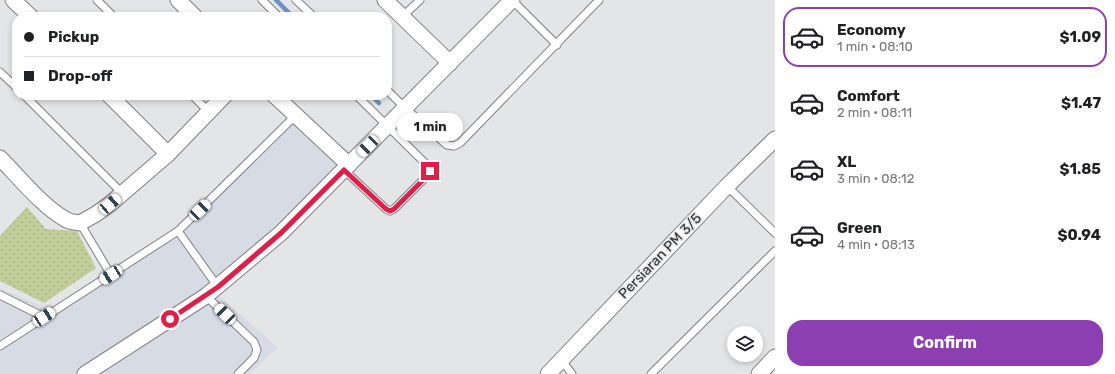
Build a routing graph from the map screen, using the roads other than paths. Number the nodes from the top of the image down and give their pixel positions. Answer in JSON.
{"nodes":[{"id":1,"x":14,"y":0,"type":"edge"},
{"id":2,"x":97,"y":0,"type":"edge"},
{"id":3,"x":178,"y":0,"type":"edge"},
{"id":4,"x":262,"y":0,"type":"edge"},
{"id":5,"x":296,"y":0,"type":"edge"},
{"id":6,"x":385,"y":0,"type":"edge"},
{"id":7,"x":420,"y":0,"type":"edge"},
{"id":8,"x":512,"y":0,"type":"edge"},
{"id":9,"x":599,"y":0,"type":"edge"},
{"id":10,"x":25,"y":12,"type":"edge"},
{"id":11,"x":109,"y":12,"type":"edge"},
{"id":12,"x":190,"y":12,"type":"edge"},
{"id":13,"x":274,"y":12,"type":"edge"},
{"id":14,"x":309,"y":12,"type":"edge"},
{"id":15,"x":402,"y":17,"type":"junction"},
{"id":16,"x":556,"y":45,"type":"junction"},
{"id":17,"x":450,"y":63,"type":"junction"},
{"id":18,"x":0,"y":72,"type":"edge"},
{"id":19,"x":12,"y":83,"type":"edge"},
{"id":20,"x":392,"y":95,"type":"edge"},
{"id":21,"x":29,"y":100,"type":"edge"},
{"id":22,"x":114,"y":100,"type":"edge"},
{"id":23,"x":197,"y":100,"type":"edge"},
{"id":24,"x":220,"y":100,"type":"edge"},
{"id":25,"x":280,"y":100,"type":"edge"},
{"id":26,"x":361,"y":100,"type":"edge"},
{"id":27,"x":405,"y":108,"type":"junction"},
{"id":28,"x":209,"y":112,"type":"junction"},
{"id":29,"x":296,"y":115,"type":"junction"},
{"id":30,"x":387,"y":126,"type":"junction"},
{"id":31,"x":775,"y":139,"type":"edge"},
{"id":32,"x":168,"y":154,"type":"junction"},
{"id":33,"x":0,"y":158,"type":"edge"},
{"id":34,"x":346,"y":167,"type":"junction"},
{"id":35,"x":727,"y":186,"type":"junction"},
{"id":36,"x":122,"y":193,"type":"junction"},
{"id":37,"x":80,"y":223,"type":"junction"},
{"id":38,"x":178,"y":231,"type":"junction"},
{"id":39,"x":775,"y":233,"type":"edge"},
{"id":40,"x":775,"y":251,"type":"edge"},
{"id":41,"x":111,"y":275,"type":"junction"},
{"id":42,"x":212,"y":291,"type":"junction"},
{"id":43,"x":0,"y":295,"type":"edge"},
{"id":44,"x":44,"y":317,"type":"junction"},
{"id":45,"x":0,"y":346,"type":"edge"},
{"id":46,"x":775,"y":357,"type":"edge"},
{"id":47,"x":561,"y":359,"type":"junction"},
{"id":48,"x":85,"y":374,"type":"edge"},
{"id":49,"x":238,"y":374,"type":"edge"},
{"id":50,"x":548,"y":374,"type":"edge"},
{"id":51,"x":572,"y":374,"type":"edge"},
{"id":52,"x":651,"y":374,"type":"edge"},
{"id":53,"x":759,"y":374,"type":"edge"}],
"edges":[{"from":1,"to":10,"type":"street"},
{"from":2,"to":11,"type":"lane"},
{"from":3,"to":12,"type":"street"},
{"from":4,"to":13,"type":"lane"},
{"from":5,"to":14,"type":"lane"},
{"from":6,"to":15,"type":"street"},
{"from":7,"to":15,"type":"lane"},
{"from":8,"to":16,"type":"lane"},
{"from":8,"to":17,"type":"street"},
{"from":9,"to":16,"type":"lane"},
{"from":15,"to":17,"type":"street"},
{"from":16,"to":27,"type":"lane"},
{"from":17,"to":27,"type":"street"},
{"from":18,"to":19,"type":"lane"},
{"from":20,"to":27,"type":"lane"},
{"from":21,"to":36,"type":"lane"},
{"from":22,"to":32,"type":"street"},
{"from":23,"to":28,"type":"lane"},
{"from":24,"to":28,"type":"street"},
{"from":25,"to":29,"type":"street"},
{"from":26,"to":30,"type":"lane"},
{"from":27,"to":30,"type":"street"},
{"from":28,"to":32,"type":"street"},
{"from":29,"to":34,"type":"street"},
{"from":29,"to":38,"type":"lane"},
{"from":30,"to":34,"type":"street"},
{"from":30,"to":34,"type":"lane"},
{"from":31,"to":35,"type":"street","name":"Persiaran PM 3/5"},
{"from":32,"to":36,"type":"street"},
{"from":33,"to":37,"type":"street"},
{"from":34,"to":42,"type":"street"},
{"from":35,"to":39,"type":"lane"},
{"from":35,"to":47,"type":"street","name":"Persiaran PM 3/5"},
{"from":36,"to":37,"type":"street"},
{"from":37,"to":41,"type":"lane"},
{"from":38,"to":41,"type":"lane"},
{"from":38,"to":42,"type":"lane"},
{"from":40,"to":52,"type":"lane"},
{"from":41,"to":44,"type":"lane"},
{"from":42,"to":48,"type":"street"},
{"from":42,"to":49,"type":"lane"},
{"from":43,"to":44,"type":"lane"},
{"from":44,"to":45,"type":"lane"},
{"from":46,"to":53,"type":"street"},
{"from":47,"to":50,"type":"street","name":"Persiaran PM 3/5"},
{"from":47,"to":51,"type":"lane"}]}
